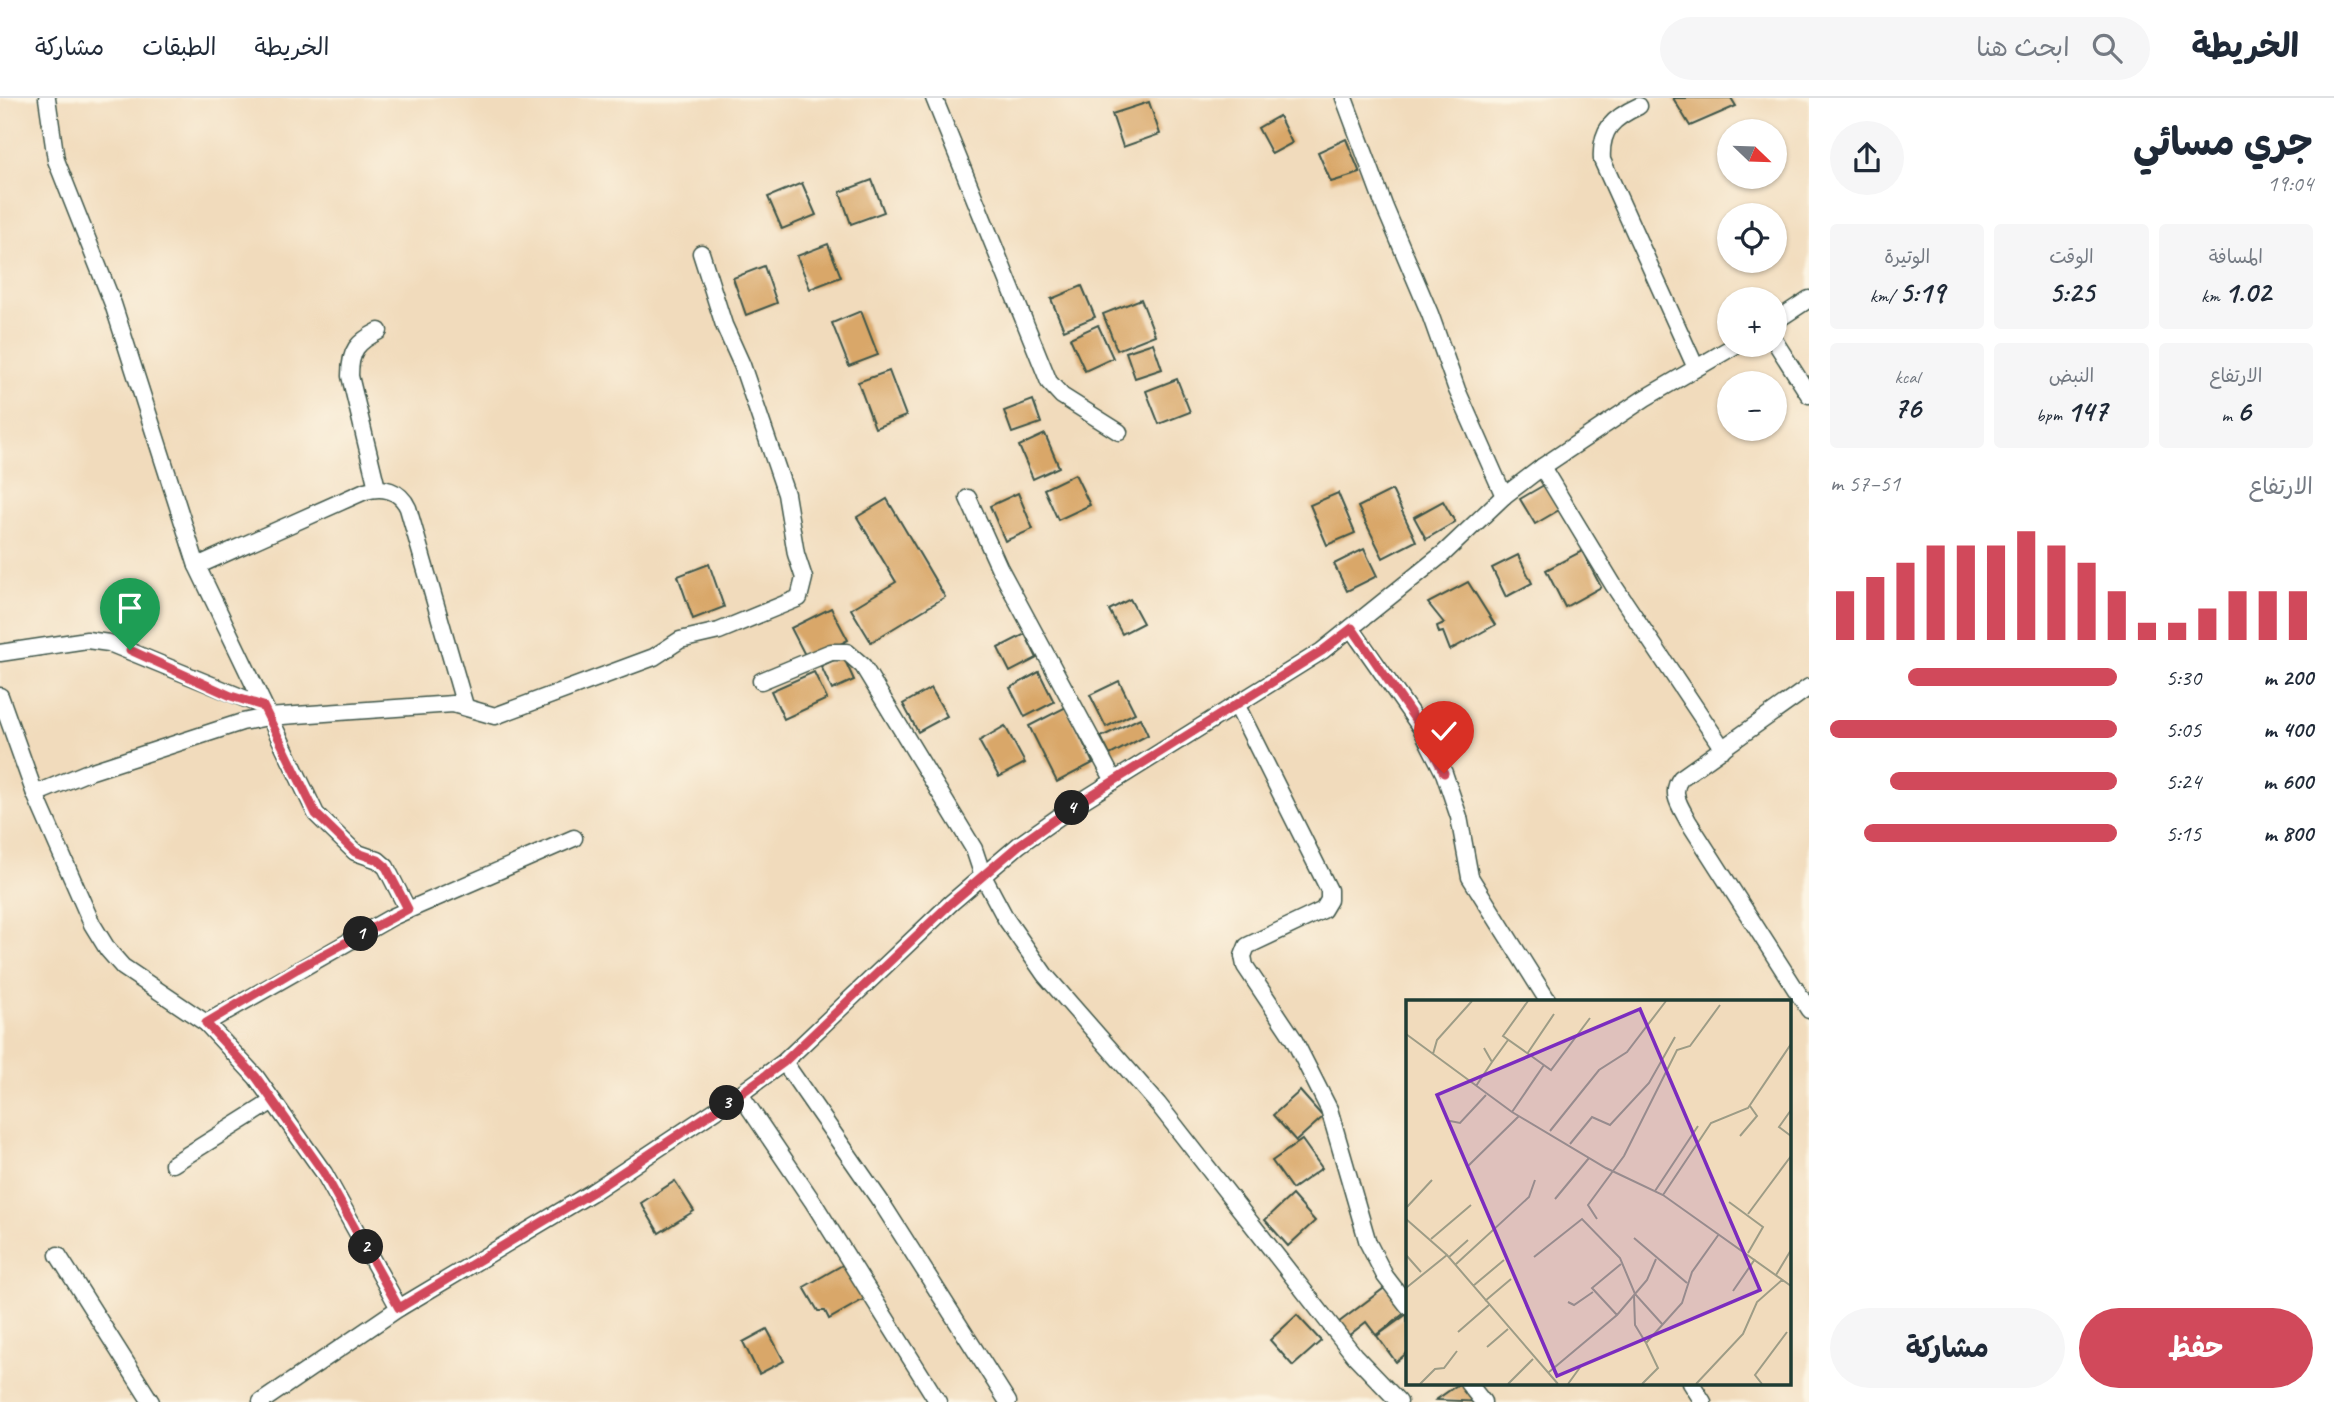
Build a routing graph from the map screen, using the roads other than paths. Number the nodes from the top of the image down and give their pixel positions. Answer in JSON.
{"nodes":[{"id":1,"x":47,"y":98,"type":"edge"},
{"id":2,"x":934,"y":98,"type":"edge"},
{"id":3,"x":1344,"y":98,"type":"edge"},
{"id":4,"x":1639,"y":106,"type":"dead end"},
{"id":5,"x":701,"y":253,"type":"dead end"},
{"id":6,"x":1809,"y":299,"type":"edge"},
{"id":7,"x":1787,"y":313,"type":"edge"},
{"id":8,"x":379,"y":331,"type":"dead end"},
{"id":9,"x":1717,"y":356,"type":"edge"},
{"id":10,"x":1785,"y":357,"type":"edge"},
{"id":11,"x":1696,"y":368,"type":"junction"},
{"id":12,"x":1809,"y":395,"type":"edge"},
{"id":13,"x":1119,"y":432,"type":"dead end"},
{"id":14,"x":1542,"y":467,"type":"junction"},
{"id":15,"x":377,"y":488,"type":"junction"},
{"id":16,"x":1504,"y":496,"type":"junction"},
{"id":17,"x":968,"y":498,"type":"dead end"},
{"id":18,"x":197,"y":566,"type":"junction"},
{"id":19,"x":1352,"y":628,"type":"junction"},
{"id":20,"x":0,"y":653,"type":"edge"},
{"id":21,"x":761,"y":681,"type":"dead end"},
{"id":22,"x":1809,"y":687,"type":"edge"},
{"id":23,"x":0,"y":696,"type":"edge"},
{"id":24,"x":465,"y":706,"type":"junction"},
{"id":25,"x":1237,"y":706,"type":"junction"},
{"id":26,"x":265,"y":712,"type":"junction"},
{"id":27,"x":1723,"y":749,"type":"junction"},
{"id":28,"x":1114,"y":781,"type":"junction"},
{"id":29,"x":35,"y":794,"type":"junction"},
{"id":30,"x":574,"y":838,"type":"dead end"},
{"id":31,"x":983,"y":876,"type":"junction"},
{"id":32,"x":408,"y":909,"type":"junction"},
{"id":33,"x":1547,"y":1000,"type":"edge"},
{"id":34,"x":1809,"y":1010,"type":"edge"},
{"id":35,"x":206,"y":1023,"type":"junction"},
{"id":36,"x":784,"y":1062,"type":"junction"},
{"id":37,"x":740,"y":1094,"type":"junction"},
{"id":38,"x":273,"y":1101,"type":"junction"},
{"id":39,"x":173,"y":1164,"type":"dead end"},
{"id":40,"x":58,"y":1255,"type":"dead end"},
{"id":41,"x":1406,"y":1303,"type":"edge"},
{"id":42,"x":399,"y":1308,"type":"junction"},
{"id":43,"x":1469,"y":1384,"type":"edge"},
{"id":44,"x":1692,"y":1384,"type":"edge"},
{"id":45,"x":151,"y":1402,"type":"edge"},
{"id":46,"x":261,"y":1402,"type":"edge"},
{"id":47,"x":938,"y":1402,"type":"edge"},
{"id":48,"x":1008,"y":1402,"type":"edge"},
{"id":49,"x":1399,"y":1402,"type":"edge"},
{"id":50,"x":1483,"y":1402,"type":"edge"},
{"id":51,"x":1703,"y":1402,"type":"edge"}],
"edges":[{"from":1,"to":18,"type":"street"},
{"from":2,"to":13,"type":"street"},
{"from":3,"to":16,"type":"street"},
{"from":4,"to":11,"type":"street"},
{"from":5,"to":24,"type":"street"},
{"from":6,"to":7,"type":"street"},
{"from":8,"to":15,"type":"street"},
{"from":9,"to":11,"type":"street"},
{"from":10,"to":12,"type":"street"},
{"from":11,"to":14,"type":"street"},
{"from":14,"to":16,"type":"street"},
{"from":14,"to":27,"type":"street"},
{"from":15,"to":18,"type":"street"},
{"from":15,"to":24,"type":"street"},
{"from":16,"to":19,"type":"street"},
{"from":17,"to":28,"type":"street"},
{"from":18,"to":26,"type":"street"},
{"from":19,"to":25,"type":"street"},
{"from":19,"to":33,"type":"street"},
{"from":20,"to":26,"type":"street"},
{"from":21,"to":31,"type":"street"},
{"from":22,"to":27,"type":"street"},
{"from":23,"to":29,"type":"street"},
{"from":24,"to":26,"type":"street"},
{"from":25,"to":28,"type":"street"},
{"from":25,"to":41,"type":"street"},
{"from":26,"to":29,"type":"street"},
{"from":26,"to":32,"type":"street"},
{"from":27,"to":34,"type":"street"},
{"from":28,"to":31,"type":"street"},
{"from":29,"to":35,"type":"street"},
{"from":30,"to":32,"type":"street"},
{"from":31,"to":36,"type":"street"},
{"from":31,"to":49,"type":"street"},
{"from":32,"to":35,"type":"street"},
{"from":35,"to":38,"type":"street"},
{"from":36,"to":37,"type":"street"},
{"from":36,"to":48,"type":"street"},
{"from":37,"to":42,"type":"street"},
{"from":37,"to":47,"type":"street"},
{"from":38,"to":39,"type":"street"},
{"from":38,"to":42,"type":"street"},
{"from":40,"to":45,"type":"street"},
{"from":42,"to":46,"type":"street"},
{"from":43,"to":50,"type":"street"},
{"from":44,"to":51,"type":"street"}]}
